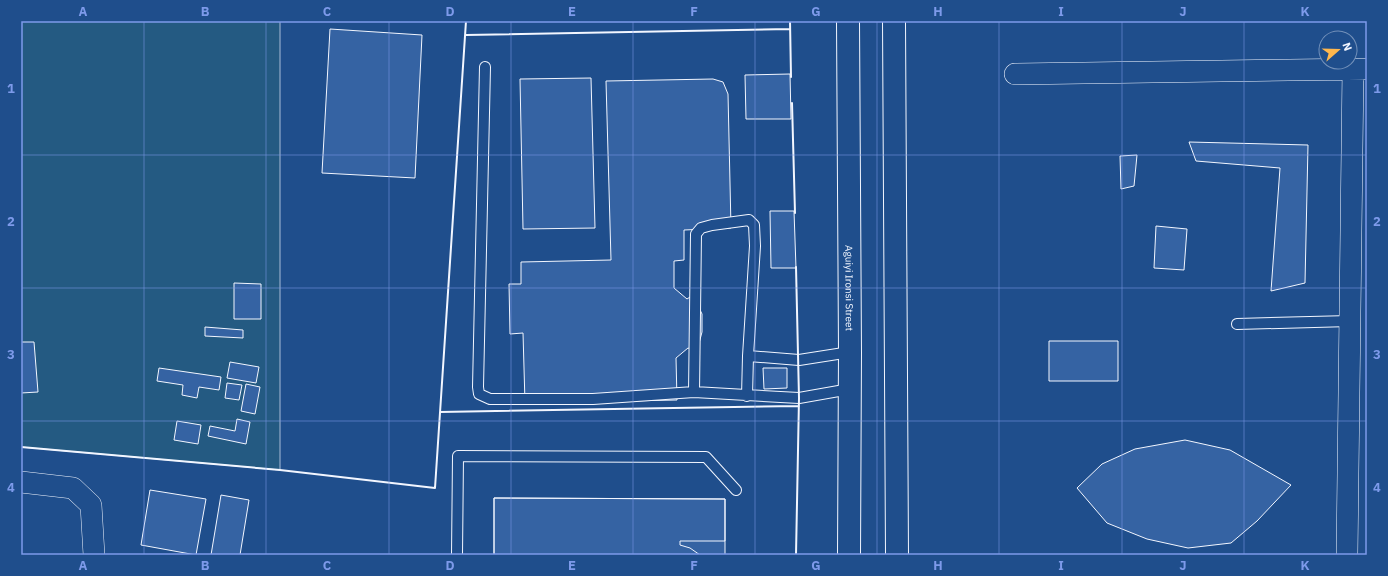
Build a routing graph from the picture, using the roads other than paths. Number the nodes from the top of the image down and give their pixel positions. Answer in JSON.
{"nodes":[{"id":1,"x":848,"y":21,"type":"edge"},
{"id":2,"x":894,"y":21,"type":"edge"},
{"id":3,"x":485,"y":68,"type":"dead end"},
{"id":4,"x":1360,"y":69,"type":"edge"},
{"id":5,"x":1016,"y":74,"type":"dead end"},
{"id":6,"x":1350,"y":321,"type":"junction"},
{"id":7,"x":1237,"y":324,"type":"dead end"},
{"id":8,"x":850,"y":352,"type":"junction"},
{"id":9,"x":748,"y":356,"type":"junction"},
{"id":10,"x":850,"y":389,"type":"junction"},
{"id":11,"x":694,"y":392,"type":"junction"},
{"id":12,"x":747,"y":396,"type":"junction"},
{"id":13,"x":21,"y":482,"type":"edge"},
{"id":14,"x":736,"y":490,"type":"dead end"},
{"id":15,"x":94,"y":555,"type":"edge"},
{"id":16,"x":456,"y":555,"type":"edge"},
{"id":17,"x":849,"y":555,"type":"edge"},
{"id":18,"x":897,"y":555,"type":"edge"},
{"id":19,"x":1347,"y":555,"type":"edge"}],
"edges":[{"from":1,"to":8,"type":"main road","name":"Aguiyi Ironsi Street"},
{"from":2,"to":18,"type":"main road"},
{"from":3,"to":11,"type":"lane"},
{"from":4,"to":5,"type":"street"},
{"from":4,"to":6,"type":"street"},
{"from":6,"to":7,"type":"lane"},
{"from":6,"to":19,"type":"street"},
{"from":8,"to":9,"type":"lane"},
{"from":8,"to":10,"type":"main road","name":"Aguiyi Ironsi Street"},
{"from":9,"to":11,"type":"lane"},
{"from":9,"to":12,"type":"lane"},
{"from":10,"to":12,"type":"lane"},
{"from":10,"to":17,"type":"main road","name":"Aguiyi Ironsi Street"},
{"from":11,"to":12,"type":"lane"},
{"from":13,"to":15,"type":"street"},
{"from":14,"to":16,"type":"lane"}]}
